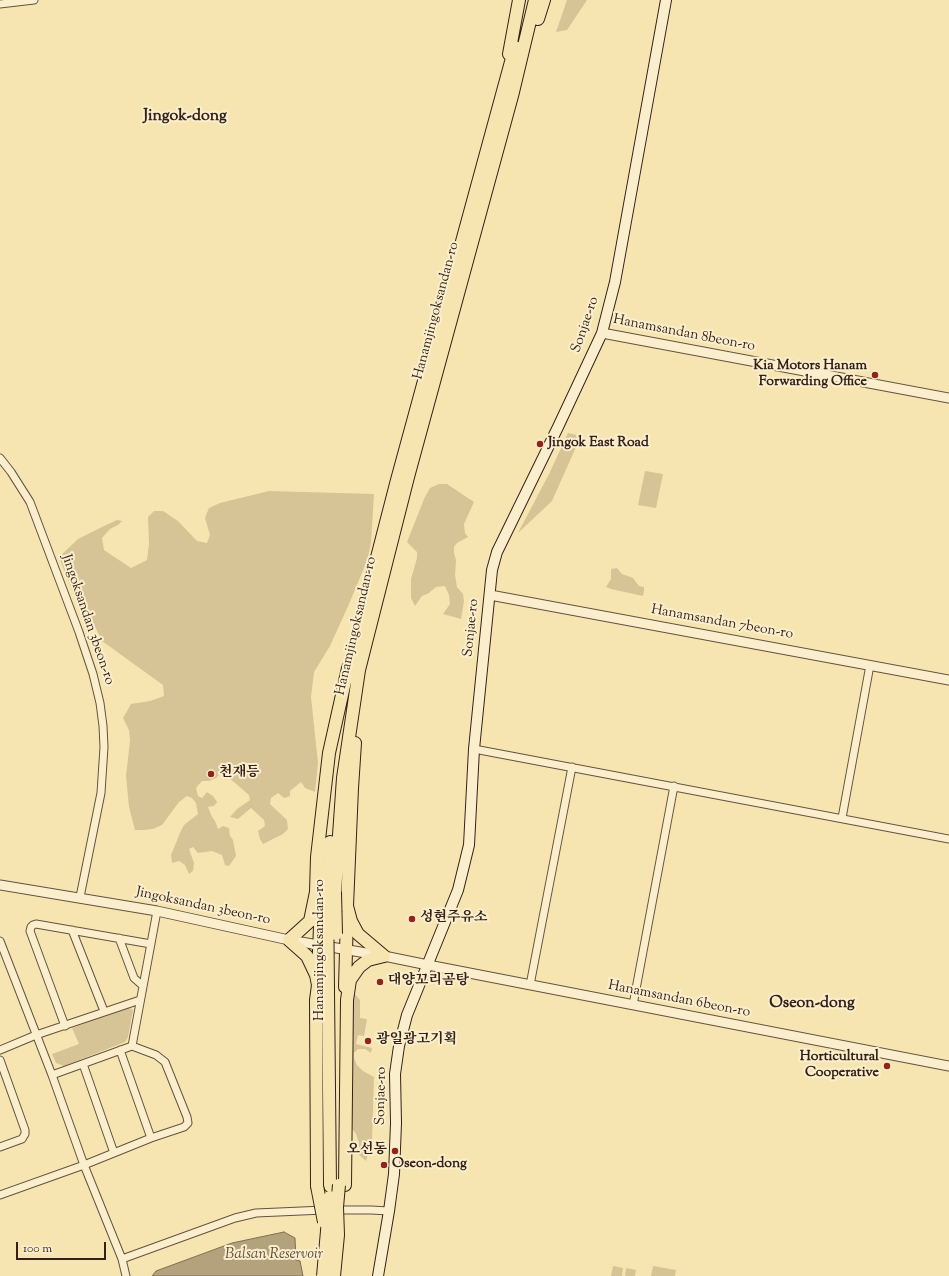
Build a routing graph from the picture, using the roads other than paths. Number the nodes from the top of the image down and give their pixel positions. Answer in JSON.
{"nodes":[{"id":1,"x":34,"y":0,"type":"edge"},
{"id":2,"x":518,"y":0,"type":"edge"},
{"id":3,"x":528,"y":0,"type":"edge"},
{"id":4,"x":535,"y":0,"type":"edge"},
{"id":5,"x":544,"y":0,"type":"edge"},
{"id":6,"x":666,"y":0,"type":"edge"},
{"id":7,"x":0,"y":4,"type":"edge"},
{"id":8,"x":507,"y":94,"type":"junction"},
{"id":9,"x":602,"y":332,"type":"junction"},
{"id":10,"x":949,"y":398,"type":"edge"},
{"id":11,"x":0,"y":458,"type":"edge"},
{"id":12,"x":490,"y":595,"type":"junction"},
{"id":13,"x":361,"y":644,"type":"junction"},
{"id":14,"x":870,"y":665,"type":"junction"},
{"id":15,"x":949,"y":680,"type":"edge"},
{"id":16,"x":474,"y":749,"type":"junction"},
{"id":17,"x":572,"y":767,"type":"junction"},
{"id":18,"x":674,"y":786,"type":"junction"},
{"id":19,"x":842,"y":818,"type":"junction"},
{"id":20,"x":949,"y":839,"type":"edge"},
{"id":21,"x":0,"y":885,"type":"edge"},
{"id":22,"x":326,"y":891,"type":"junction"},
{"id":23,"x":80,"y":898,"type":"junction"},
{"id":24,"x":347,"y":906,"type":"junction"},
{"id":25,"x":157,"y":911,"type":"junction"},
{"id":26,"x":72,"y":930,"type":"junction"},
{"id":27,"x":119,"y":938,"type":"junction"},
{"id":28,"x":289,"y":940,"type":"junction"},
{"id":29,"x":0,"y":942,"type":"edge"},
{"id":30,"x":151,"y":944,"type":"junction"},
{"id":31,"x":319,"y":945,"type":"junction"},
{"id":32,"x":347,"y":950,"type":"junction"},
{"id":33,"x":384,"y":956,"type":"junction"},
{"id":34,"x":428,"y":965,"type":"junction"},
{"id":35,"x":530,"y":985,"type":"junction"},
{"id":36,"x":143,"y":986,"type":"junction"},
{"id":37,"x":327,"y":989,"type":"junction"},
{"id":38,"x":140,"y":1000,"type":"junction"},
{"id":39,"x":347,"y":1000,"type":"junction"},
{"id":40,"x":633,"y":1005,"type":"junction"},
{"id":41,"x":104,"y":1012,"type":"junction"},
{"id":42,"x":65,"y":1026,"type":"junction"},
{"id":43,"x":36,"y":1035,"type":"junction"},
{"id":44,"x":132,"y":1046,"type":"junction"},
{"id":45,"x":0,"y":1050,"type":"edge"},
{"id":46,"x":120,"y":1050,"type":"junction"},
{"id":47,"x":0,"y":1060,"type":"edge"},
{"id":48,"x":83,"y":1064,"type":"junction"},
{"id":49,"x":949,"y":1066,"type":"edge"},
{"id":50,"x":52,"y":1075,"type":"junction"},
{"id":51,"x":151,"y":1138,"type":"junction"},
{"id":52,"x":0,"y":1147,"type":"edge"},
{"id":53,"x":114,"y":1152,"type":"junction"},
{"id":54,"x":84,"y":1165,"type":"junction"},
{"id":55,"x":338,"y":1185,"type":"junction"},
{"id":56,"x":0,"y":1195,"type":"edge"},
{"id":57,"x":389,"y":1211,"type":"junction"},
{"id":58,"x":326,"y":1233,"type":"junction"},
{"id":59,"x":122,"y":1259,"type":"junction"},
{"id":60,"x":126,"y":1276,"type":"edge"},
{"id":61,"x":323,"y":1276,"type":"edge"},
{"id":62,"x":334,"y":1276,"type":"edge"},
{"id":63,"x":378,"y":1276,"type":"edge"}],
"edges":[{"from":1,"to":7,"type":"street"},
{"from":2,"to":8,"type":"highway"},
{"from":3,"to":8,"type":"highway"},
{"from":4,"to":8,"type":"highway","name":"Hanamjingoksandan-ro"},
{"from":5,"to":8,"type":"highway"},
{"from":6,"to":9,"type":"main road","name":"Sonjae-ro"},
{"from":8,"to":13,"type":"highway","name":"Hanamjingoksandan-ro"},
{"from":9,"to":10,"type":"street","name":"Hanamsandan 8beon-ro"},
{"from":9,"to":12,"type":"main road","name":"Sonjae-ro"},
{"from":11,"to":23,"type":"street","name":"Jingoksandan 3beon-ro"},
{"from":12,"to":14,"type":"street","name":"Hanamsandan 7beon-ro"},
{"from":12,"to":16,"type":"main road","name":"Sonjae-ro"},
{"from":13,"to":22,"type":"highway","name":"Hanamjingoksandan-ro"},
{"from":13,"to":24,"type":"highway"},
{"from":14,"to":15,"type":"street","name":"Hanamsandan 7beon-ro"},
{"from":14,"to":19,"type":"street"},
{"from":16,"to":17,"type":"street"},
{"from":16,"to":34,"type":"main road","name":"Sonjae-ro"},
{"from":17,"to":18,"type":"street"},
{"from":17,"to":35,"type":"street"},
{"from":18,"to":19,"type":"street"},
{"from":18,"to":40,"type":"street"},
{"from":19,"to":20,"type":"street"},
{"from":21,"to":23,"type":"street","name":"Jingoksandan 3beon-ro"},
{"from":22,"to":28,"type":"highway"},
{"from":22,"to":31,"type":"highway"},
{"from":22,"to":37,"type":"highway","name":"Hanamjingoksandan-ro","bridge":true},
{"from":23,"to":25,"type":"street","name":"Jingoksandan 3beon-ro"},
{"from":24,"to":32,"type":"highway"},
{"from":24,"to":33,"type":"highway"},
{"from":25,"to":28,"type":"street","name":"Jingoksandan 3beon-ro"},
{"from":25,"to":30,"type":"street"},
{"from":26,"to":27,"type":"street"},
{"from":26,"to":41,"type":"street"},
{"from":26,"to":42,"type":"street"},
{"from":27,"to":30,"type":"street"},
{"from":27,"to":36,"type":"street"},
{"from":28,"to":31,"type":"street","name":"Jingoksandan 3beon-ro"},
{"from":28,"to":37,"type":"highway"},
{"from":29,"to":43,"type":"street"},
{"from":30,"to":36,"type":"street"},
{"from":31,"to":32,"type":"street","name":"Jingoksandan 3beon-ro"},
{"from":31,"to":37,"type":"highway"},
{"from":32,"to":33,"type":"street","name":"Jingoksandan 3beon-ro"},
{"from":32,"to":39,"type":"highway"},
{"from":33,"to":34,"type":"street","name":"Hanamsandan 6beon-ro"},
{"from":33,"to":39,"type":"highway"},
{"from":34,"to":35,"type":"street","name":"Hanamsandan 6beon-ro"},
{"from":34,"to":57,"type":"main road","name":"Sonjae-ro"},
{"from":35,"to":40,"type":"street","name":"Hanamsandan 6beon-ro"},
{"from":36,"to":38,"type":"street"},
{"from":37,"to":55,"type":"highway","name":"Hanamjingoksandan-ro"},
{"from":37,"to":58,"type":"highway","bridge":true},
{"from":38,"to":41,"type":"street"},
{"from":38,"to":44,"type":"street"},
{"from":39,"to":55,"type":"highway"},
{"from":40,"to":49,"type":"street","name":"Hanamsandan 6beon-ro"},
{"from":41,"to":42,"type":"street"},
{"from":42,"to":43,"type":"street"},
{"from":43,"to":45,"type":"street"},
{"from":43,"to":50,"type":"street"},
{"from":44,"to":46,"type":"street"},
{"from":44,"to":51,"type":"street"},
{"from":46,"to":48,"type":"street"},
{"from":46,"to":51,"type":"street"},
{"from":47,"to":52,"type":"street"},
{"from":48,"to":50,"type":"street"},
{"from":48,"to":53,"type":"street"},
{"from":50,"to":54,"type":"street"},
{"from":51,"to":53,"type":"street"},
{"from":53,"to":54,"type":"street"},
{"from":54,"to":56,"type":"street"},
{"from":54,"to":59,"type":"street"},
{"from":55,"to":58,"type":"highway","name":"Hanamjingoksandan-ro","bridge":true},
{"from":55,"to":62,"type":"highway","name":"Hanamjingoksandan-ro","bridge":true},
{"from":57,"to":59,"type":"street"},
{"from":57,"to":63,"type":"main road","name":"Sonjae-ro"},
{"from":58,"to":61,"type":"highway","name":"Hanamjingoksandan-ro","bridge":true},
{"from":59,"to":60,"type":"street"}]}
